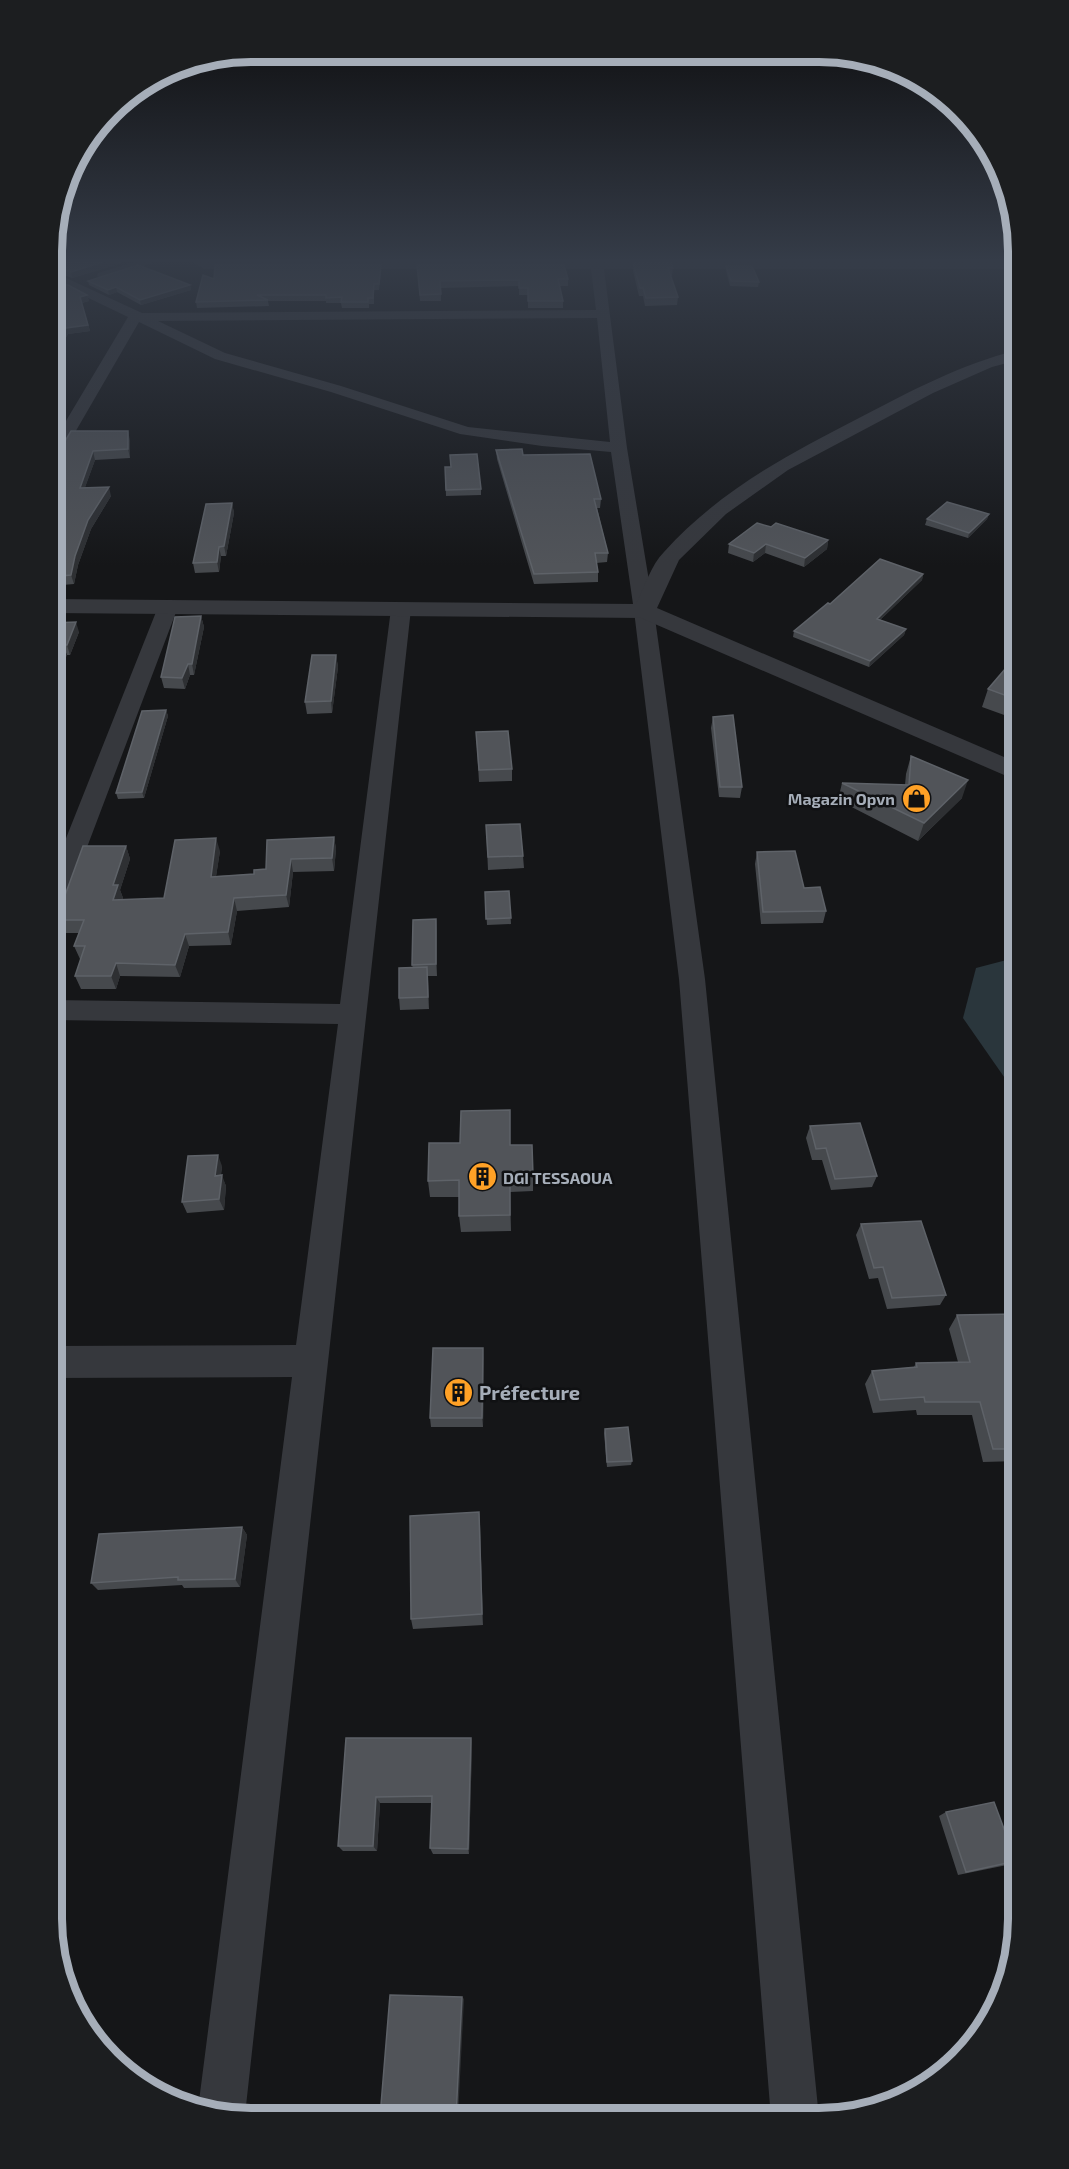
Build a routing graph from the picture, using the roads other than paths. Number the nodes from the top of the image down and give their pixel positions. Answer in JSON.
{"nodes":[{"id":1,"x":108,"y":363,"type":"edge"},
{"id":2,"x":245,"y":363,"type":"edge"},
{"id":3,"x":609,"y":363,"type":"edge"},
{"id":4,"x":986,"y":363,"type":"edge"},
{"id":5,"x":62,"y":441,"type":"edge"},
{"id":6,"x":619,"y":448,"type":"junction"},
{"id":7,"x":62,"y":606,"type":"edge"},
{"id":8,"x":168,"y":607,"type":"junction"},
{"id":9,"x":401,"y":609,"type":"junction"},
{"id":10,"x":644,"y":611,"type":"junction"},
{"id":11,"x":1008,"y":769,"type":"edge"},
{"id":12,"x":62,"y":881,"type":"edge"},
{"id":13,"x":62,"y":1010,"type":"edge"},
{"id":14,"x":352,"y":1014,"type":"junction"},
{"id":15,"x":311,"y":1360,"type":"junction"},
{"id":16,"x":61,"y":1362,"type":"edge"},
{"id":17,"x":223,"y":2105,"type":"edge"},
{"id":18,"x":794,"y":2108,"type":"edge"}],
"edges":[{"from":1,"to":5,"type":"street"},
{"from":2,"to":6,"type":"street"},
{"from":3,"to":6,"type":"street"},
{"from":4,"to":10,"type":"street"},
{"from":6,"to":10,"type":"street"},
{"from":7,"to":8,"type":"street"},
{"from":8,"to":9,"type":"street"},
{"from":8,"to":12,"type":"street"},
{"from":9,"to":10,"type":"street"},
{"from":9,"to":14,"type":"street"},
{"from":10,"to":11,"type":"street"},
{"from":10,"to":18,"type":"street"},
{"from":13,"to":14,"type":"street"},
{"from":14,"to":15,"type":"street"},
{"from":15,"to":16,"type":"street"},
{"from":15,"to":17,"type":"street"}]}
